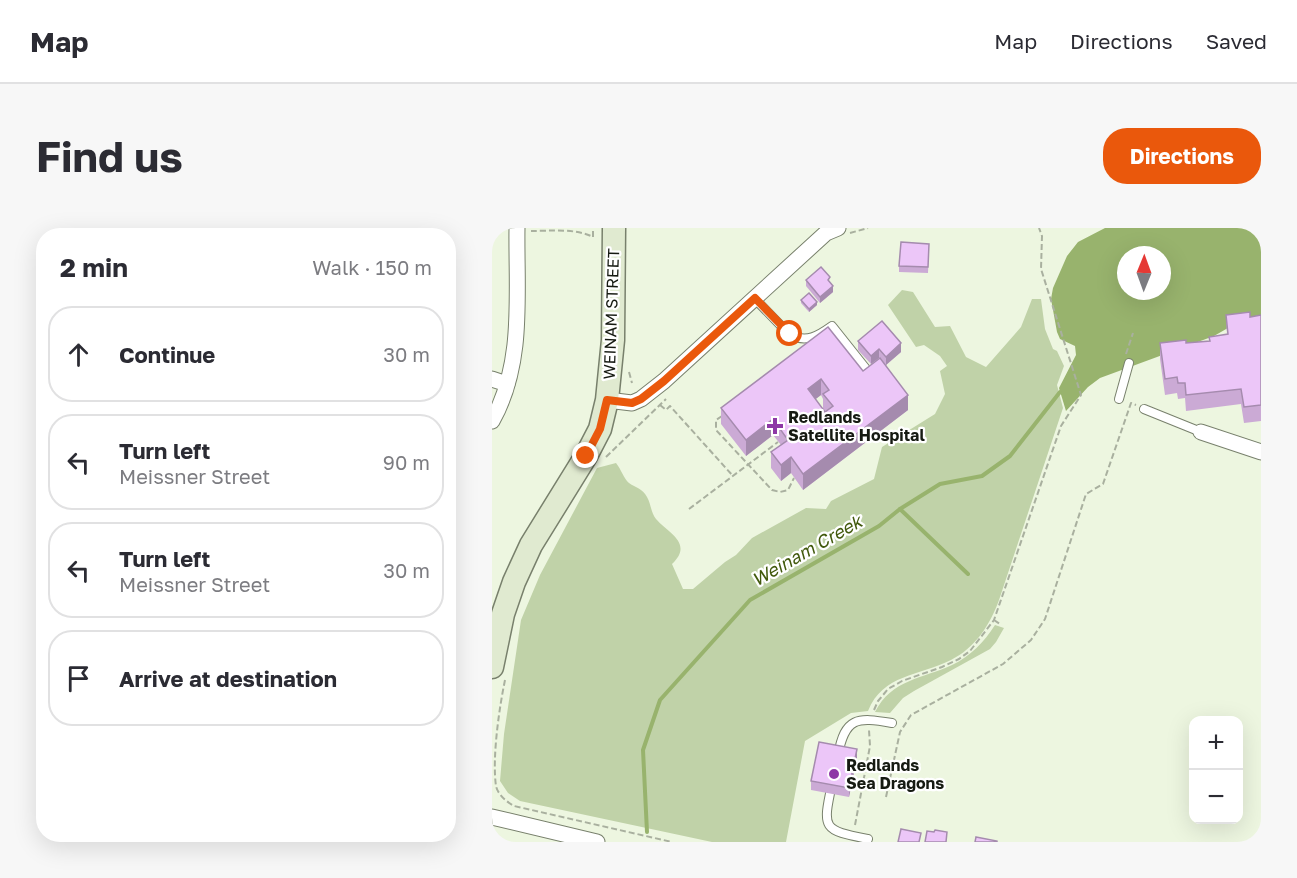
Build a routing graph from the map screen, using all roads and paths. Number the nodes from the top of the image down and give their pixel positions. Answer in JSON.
{"nodes":[{"id":1,"x":517,"y":228,"type":"edge"},
{"id":2,"x":593,"y":228,"type":"edge"},
{"id":3,"x":614,"y":228,"type":"edge"},
{"id":4,"x":868,"y":228,"type":"edge"},
{"id":5,"x":1039,"y":228,"type":"edge"},
{"id":6,"x":842,"y":232,"type":"edge"},
{"id":7,"x":593,"y":237,"type":"dead end"},
{"id":8,"x":755,"y":298,"type":"junction"},
{"id":9,"x":1129,"y":363,"type":"dead end"},
{"id":10,"x":867,"y":370,"type":"edge"},
{"id":11,"x":492,"y":379,"type":"edge"},
{"id":12,"x":507,"y":384,"type":"junction"},
{"id":13,"x":668,"y":397,"type":"dead end"},
{"id":14,"x":1119,"y":399,"type":"dead end"},
{"id":15,"x":607,"y":400,"type":"junction"},
{"id":16,"x":660,"y":405,"type":"junction"},
{"id":17,"x":1144,"y":409,"type":"joint"},
{"id":18,"x":725,"y":413,"type":"edge"},
{"id":19,"x":492,"y":421,"type":"edge"},
{"id":20,"x":1201,"y":432,"type":"joint"},
{"id":21,"x":778,"y":442,"type":"edge"},
{"id":22,"x":1261,"y":452,"type":"edge"},
{"id":23,"x":605,"y":459,"type":"dead end"},
{"id":24,"x":748,"y":464,"type":"junction"},
{"id":25,"x":733,"y":476,"type":"junction"},
{"id":26,"x":795,"y":478,"type":"edge"},
{"id":27,"x":689,"y":509,"type":"dead end"},
{"id":28,"x":994,"y":620,"type":"junction"},
{"id":29,"x":1000,"y":624,"type":"dead end"},
{"id":30,"x":499,"y":670,"type":"edge"},
{"id":31,"x":869,"y":719,"type":"junction"},
{"id":32,"x":892,"y":723,"type":"dead end"},
{"id":33,"x":837,"y":759,"type":"edge"},
{"id":34,"x":833,"y":779,"type":"edge"},
{"id":35,"x":886,"y":797,"type":"dead end"},
{"id":36,"x":492,"y":817,"type":"edge"},
{"id":37,"x":852,"y":836,"type":"junction"},
{"id":38,"x":868,"y":839,"type":"dead end"},
{"id":39,"x":597,"y":842,"type":"edge"},
{"id":40,"x":672,"y":842,"type":"edge"}],
"edges":[{"from":1,"to":12,"type":"street"},
{"from":2,"to":7,"type":"path"},
{"from":3,"to":15,"type":"street","name":"WEINAM STREET"},
{"from":4,"to":6,"type":"path"},
{"from":5,"to":28,"type":"path"},
{"from":6,"to":8,"type":"street"},
{"from":8,"to":10,"type":"lane"},
{"from":8,"to":15,"type":"street"},
{"from":9,"to":14,"type":"lane"},
{"from":11,"to":12,"type":"street"},
{"from":12,"to":19,"type":"street"},
{"from":13,"to":16,"type":"path"},
{"from":15,"to":30,"type":"street","name":"WEINAM STREET"},
{"from":16,"to":23,"type":"path"},
{"from":16,"to":25,"type":"path"},
{"from":17,"to":20,"type":"lane"},
{"from":17,"to":35,"type":"path"},
{"from":18,"to":24,"type":"path"},
{"from":20,"to":22,"type":"street"},
{"from":21,"to":24,"type":"path"},
{"from":24,"to":25,"type":"path"},
{"from":24,"to":26,"type":"path"},
{"from":25,"to":27,"type":"path"},
{"from":28,"to":29,"type":"path"},
{"from":28,"to":31,"type":"path"},
{"from":30,"to":40,"type":"path"},
{"from":31,"to":32,"type":"lane"},
{"from":31,"to":33,"type":"lane"},
{"from":31,"to":37,"type":"path"},
{"from":34,"to":37,"type":"lane"},
{"from":36,"to":39,"type":"street"},
{"from":37,"to":38,"type":"lane"}]}
